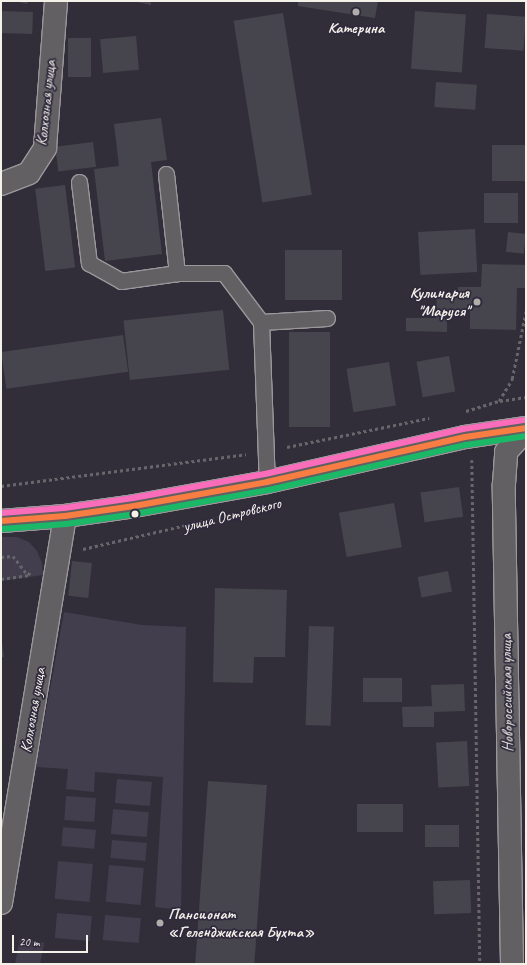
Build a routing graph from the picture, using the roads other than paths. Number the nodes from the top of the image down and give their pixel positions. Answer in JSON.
{"nodes":[{"id":1,"x":56,"y":1,"type":"edge"},
{"id":2,"x":166,"y":174,"type":"dead end"},
{"id":3,"x":79,"y":182,"type":"dead end"},
{"id":4,"x":1,"y":184,"type":"edge"},
{"id":5,"x":177,"y":273,"type":"junction"},
{"id":6,"x":327,"y":318,"type":"dead end"},
{"id":7,"x":261,"y":322,"type":"junction"},
{"id":8,"x":526,"y":429,"type":"edge"},
{"id":9,"x":267,"y":482,"type":"junction"},
{"id":10,"x":65,"y":516,"type":"junction"},
{"id":11,"x":1,"y":521,"type":"edge"},
{"id":12,"x":1,"y":903,"type":"edge"},
{"id":13,"x":512,"y":964,"type":"edge"}],
"edges":[{"from":1,"to":4,"type":"street","name":"Колхозная улица"},
{"from":2,"to":5,"type":"lane"},
{"from":3,"to":5,"type":"lane"},
{"from":5,"to":7,"type":"lane"},
{"from":6,"to":7,"type":"lane"},
{"from":7,"to":9,"type":"lane"},
{"from":8,"to":9,"type":"street","name":"улица Островского"},
{"from":8,"to":13,"type":"street","name":"Новороссийская улица"},
{"from":9,"to":10,"type":"street","name":"улица Островского"},
{"from":10,"to":11,"type":"street","name":"улица Островского"},
{"from":10,"to":12,"type":"street","name":"Колхозная улица"}]}
